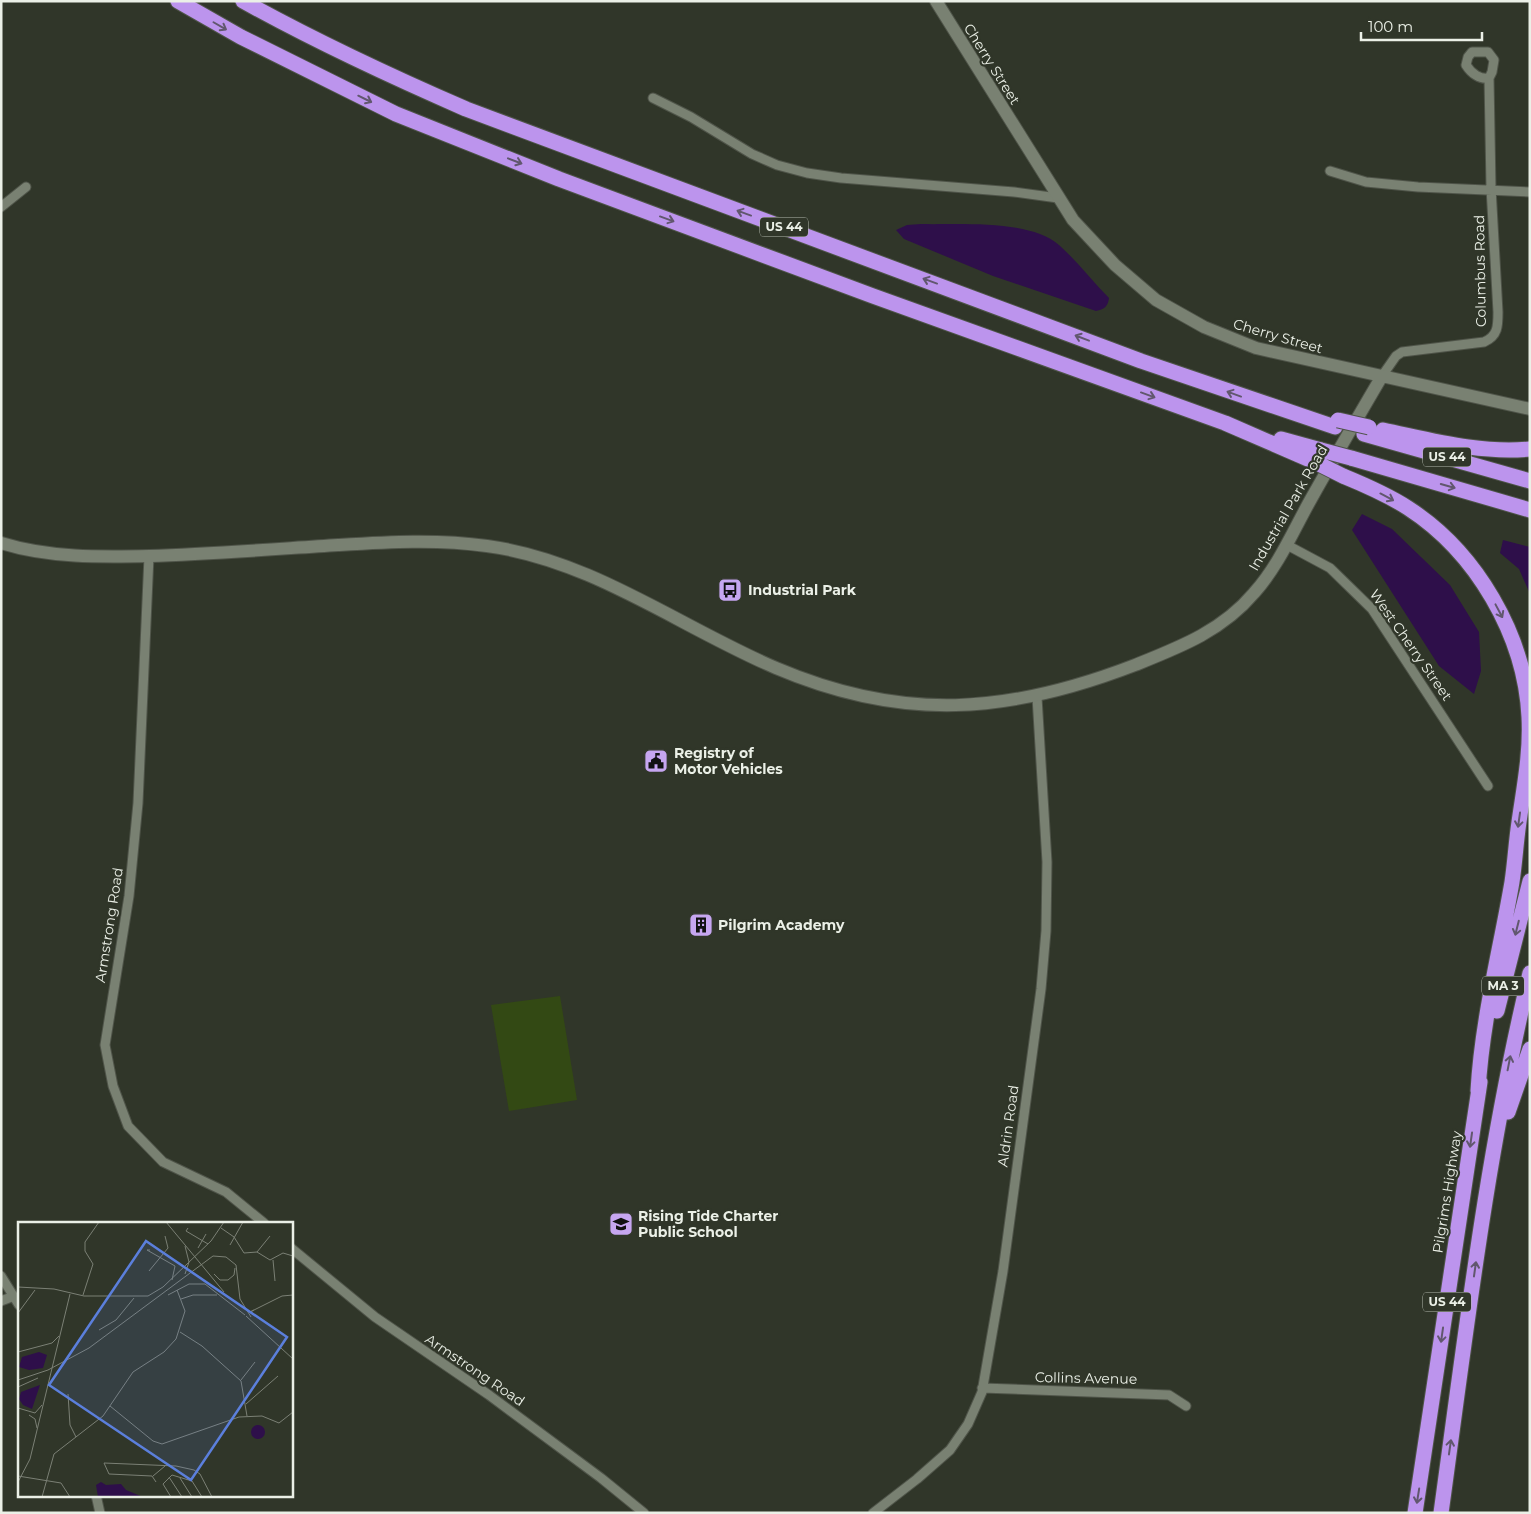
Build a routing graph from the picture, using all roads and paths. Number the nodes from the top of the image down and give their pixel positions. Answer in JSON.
{"nodes":[{"id":1,"x":178,"y":1,"type":"edge"},
{"id":2,"x":243,"y":1,"type":"edge"},
{"id":3,"x":936,"y":1,"type":"edge"},
{"id":4,"x":1489,"y":78,"type":"dead end"},
{"id":5,"x":653,"y":98,"type":"dead end"},
{"id":6,"x":1330,"y":171,"type":"dead end"},
{"id":7,"x":26,"y":187,"type":"dead end"},
{"id":8,"x":1491,"y":190,"type":"junction"},
{"id":9,"x":1530,"y":192,"type":"edge"},
{"id":10,"x":1058,"y":198,"type":"junction"},
{"id":11,"x":1,"y":207,"type":"edge"},
{"id":12,"x":1382,"y":376,"type":"junction"},
{"id":13,"x":1530,"y":409,"type":"edge"},
{"id":14,"x":1367,"y":430,"type":"junction"},
{"id":15,"x":1530,"y":449,"type":"edge"},
{"id":16,"x":1318,"y":456,"type":"junction"},
{"id":17,"x":1530,"y":481,"type":"edge"},
{"id":18,"x":1530,"y":510,"type":"edge"},
{"id":19,"x":1,"y":543,"type":"edge"},
{"id":20,"x":1287,"y":545,"type":"junction"},
{"id":21,"x":149,"y":556,"type":"junction"},
{"id":22,"x":1037,"y":697,"type":"junction"},
{"id":23,"x":1488,"y":786,"type":"dead end"},
{"id":24,"x":1530,"y":880,"type":"edge"},
{"id":25,"x":1530,"y":973,"type":"edge"},
{"id":26,"x":1530,"y":1049,"type":"edge"},
{"id":27,"x":1478,"y":1091,"type":"junction"},
{"id":28,"x":1493,"y":1146,"type":"junction"},
{"id":29,"x":263,"y":1222,"type":"edge"},
{"id":30,"x":292,"y":1249,"type":"edge"},
{"id":31,"x":1,"y":1276,"type":"edge"},
{"id":32,"x":14,"y":1296,"type":"junction"},
{"id":33,"x":1,"y":1300,"type":"edge"},
{"id":34,"x":18,"y":1303,"type":"edge"},
{"id":35,"x":982,"y":1388,"type":"junction"},
{"id":36,"x":1186,"y":1406,"type":"dead end"},
{"id":37,"x":96,"y":1496,"type":"edge"},
{"id":38,"x":100,"y":1513,"type":"edge"},
{"id":39,"x":644,"y":1513,"type":"edge"},
{"id":40,"x":873,"y":1513,"type":"edge"},
{"id":41,"x":1415,"y":1513,"type":"edge"},
{"id":42,"x":1441,"y":1513,"type":"edge"}],
"edges":[{"from":1,"to":16,"type":"highway","number":"US 44","one_way":true},
{"from":14,"to":2,"type":"highway","number":"US 44","one_way":true,"bridge":true},
{"from":3,"to":10,"type":"street","name":"Cherry Street"},
{"from":4,"to":8,"type":"street","name":"Columbus Road"},
{"from":5,"to":10,"type":"street"},
{"from":6,"to":8,"type":"street"},
{"from":7,"to":11,"type":"street"},
{"from":8,"to":9,"type":"street"},
{"from":8,"to":12,"type":"street","name":"Columbus Road"},
{"from":10,"to":12,"type":"street","name":"Cherry Street"},
{"from":12,"to":13,"type":"street","name":"Cherry Street"},
{"from":12,"to":20,"type":"street","name":"Industrial Park Road"},
{"from":14,"to":15,"type":"highway"},
{"from":14,"to":17,"type":"highway","number":"US 44"},
{"from":16,"to":18,"type":"highway","one_way":true,"bridge":true},
{"from":16,"to":27,"type":"highway","number":"US 44","one_way":true,"bridge":true},
{"from":19,"to":21,"type":"street","name":"Industrial Park Road"},
{"from":20,"to":22,"type":"street","name":"Industrial Park Road"},
{"from":20,"to":23,"type":"street","name":"West Cherry Street"},
{"from":21,"to":22,"type":"street","name":"Industrial Park Road"},
{"from":21,"to":29,"type":"street","name":"Armstrong Road"},
{"from":22,"to":35,"type":"street","name":"Aldrin Road"},
{"from":24,"to":27,"type":"highway","name":"Pilgrims Highway","number":"MA 3","one_way":true},
{"from":28,"to":25,"type":"highway","number":"MA 3","one_way":true},
{"from":26,"to":28,"type":"highway","number":"US 44"},
{"from":27,"to":41,"type":"highway","name":"Pilgrims Highway","number":"US 44","one_way":true},
{"from":42,"to":28,"type":"highway","number":"US 44","one_way":true},
{"from":30,"to":39,"type":"street","name":"Armstrong Road"},
{"from":31,"to":32,"type":"street"},
{"from":32,"to":33,"type":"street"},
{"from":32,"to":34,"type":"street"},
{"from":35,"to":36,"type":"street","name":"Collins Avenue"},
{"from":35,"to":40,"type":"street","name":"Aldrin Road"},
{"from":37,"to":38,"type":"street"}]}
